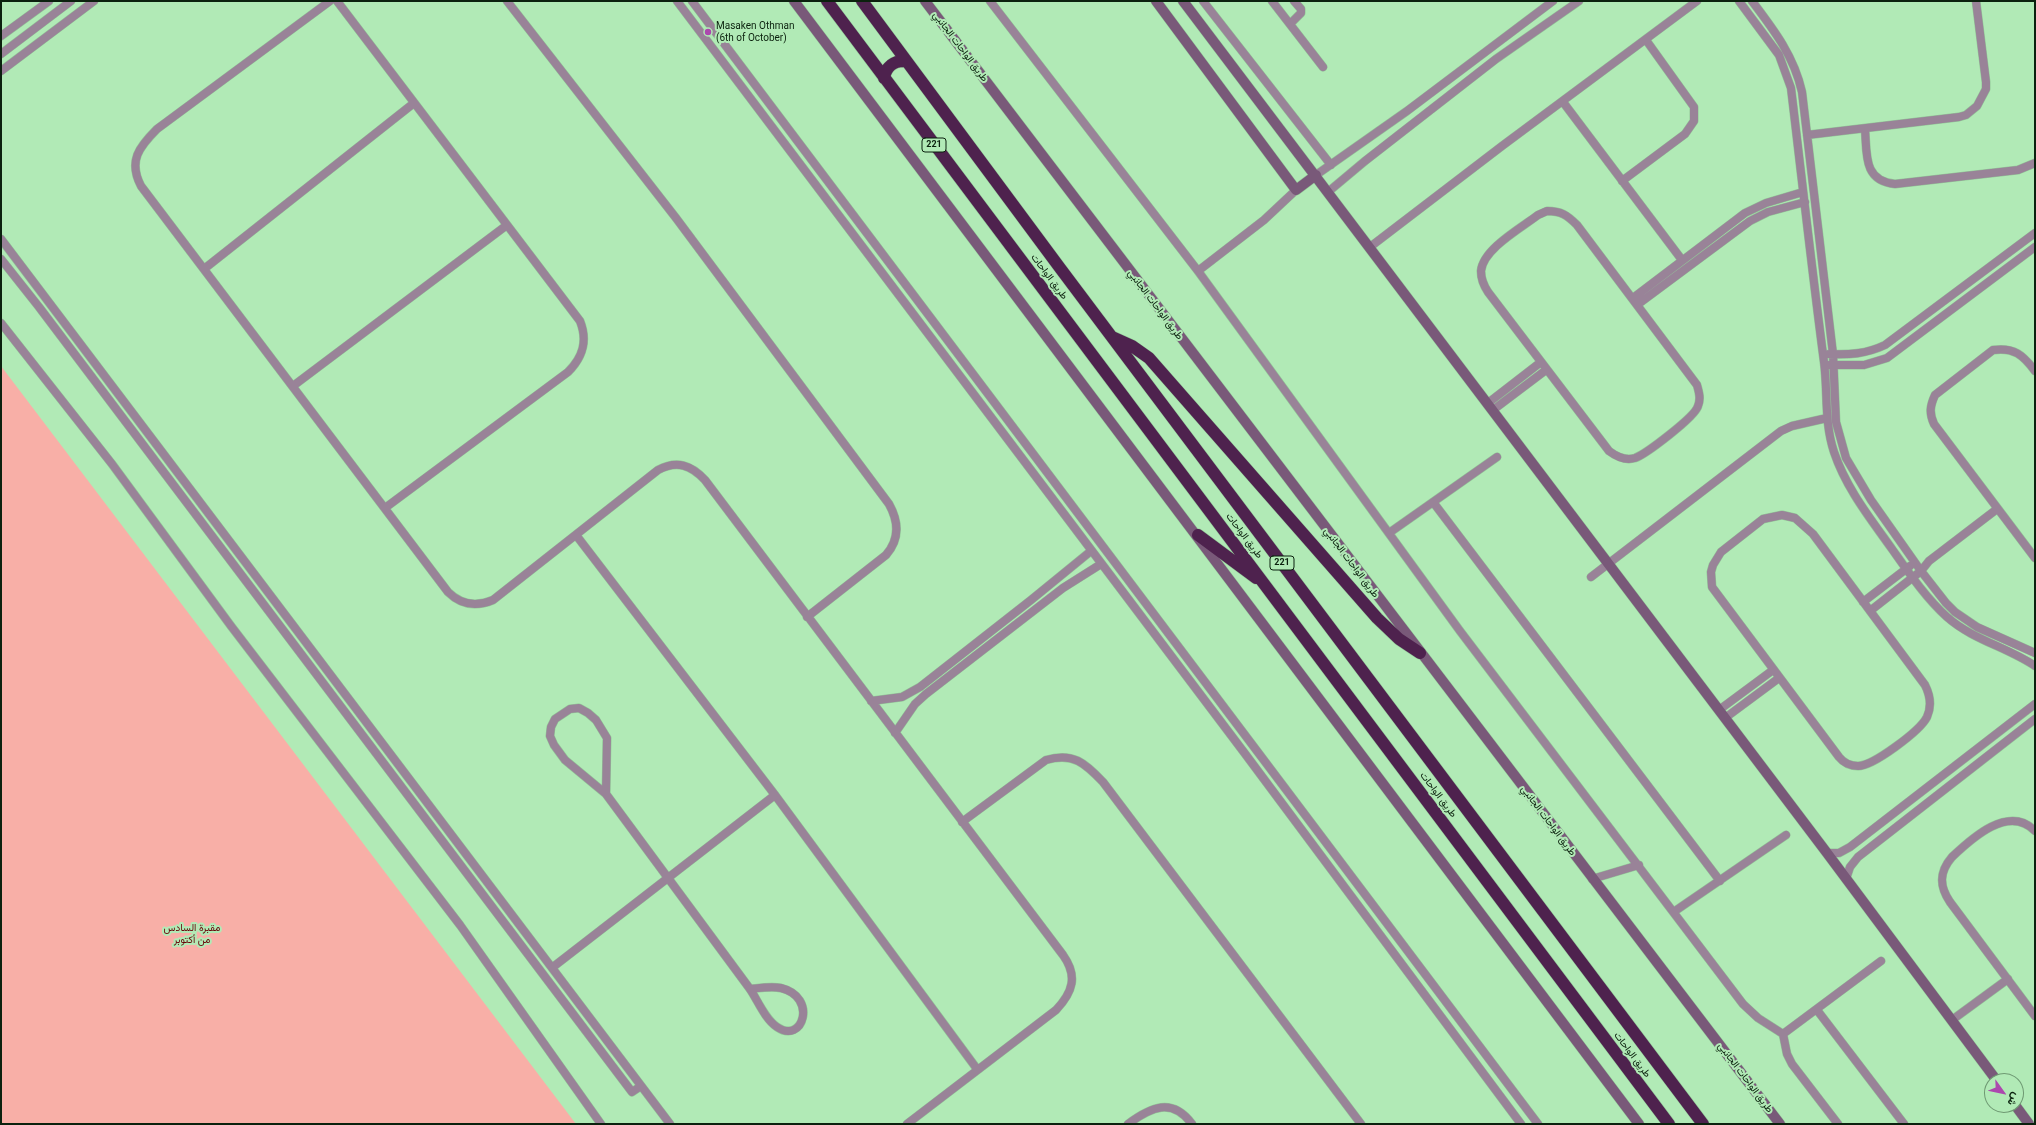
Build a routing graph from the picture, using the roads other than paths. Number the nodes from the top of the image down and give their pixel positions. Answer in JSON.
{"nodes":[{"id":1,"x":49,"y":1,"type":"edge"},
{"id":2,"x":71,"y":1,"type":"edge"},
{"id":3,"x":94,"y":1,"type":"edge"},
{"id":4,"x":330,"y":1,"type":"edge"},
{"id":5,"x":337,"y":1,"type":"edge"},
{"id":6,"x":507,"y":1,"type":"edge"},
{"id":7,"x":677,"y":1,"type":"edge"},
{"id":8,"x":692,"y":1,"type":"edge"},
{"id":9,"x":794,"y":1,"type":"edge"},
{"id":10,"x":827,"y":1,"type":"edge"},
{"id":11,"x":862,"y":1,"type":"edge"},
{"id":12,"x":925,"y":1,"type":"edge"},
{"id":13,"x":990,"y":1,"type":"edge"},
{"id":14,"x":1156,"y":1,"type":"edge"},
{"id":15,"x":1183,"y":1,"type":"edge"},
{"id":16,"x":1203,"y":1,"type":"edge"},
{"id":17,"x":1272,"y":1,"type":"edge"},
{"id":18,"x":1294,"y":1,"type":"edge"},
{"id":19,"x":1579,"y":1,"type":"edge"},
{"id":20,"x":1697,"y":1,"type":"edge"},
{"id":21,"x":1739,"y":1,"type":"edge"},
{"id":22,"x":1752,"y":1,"type":"edge"},
{"id":23,"x":1976,"y":1,"type":"edge"},
{"id":24,"x":1550,"y":2,"type":"edge"},
{"id":25,"x":1290,"y":24,"type":"junction"},
{"id":26,"x":1,"y":36,"type":"edge"},
{"id":27,"x":1646,"y":40,"type":"junction"},
{"id":28,"x":1,"y":54,"type":"edge"},
{"id":29,"x":906,"y":61,"type":"junction"},
{"id":30,"x":1323,"y":67,"type":"dead end"},
{"id":31,"x":1,"y":71,"type":"edge"},
{"id":32,"x":884,"y":78,"type":"junction"},
{"id":33,"x":1562,"y":102,"type":"junction"},
{"id":34,"x":414,"y":103,"type":"junction"},
{"id":35,"x":1865,"y":129,"type":"junction"},
{"id":36,"x":1807,"y":135,"type":"junction"},
{"id":37,"x":2035,"y":163,"type":"edge"},
{"id":38,"x":1331,"y":165,"type":"junction"},
{"id":39,"x":1316,"y":175,"type":"junction"},
{"id":40,"x":1622,"y":181,"type":"junction"},
{"id":41,"x":1296,"y":190,"type":"junction"},
{"id":42,"x":1328,"y":192,"type":"junction"},
{"id":43,"x":1803,"y":192,"type":"junction"},
{"id":44,"x":1805,"y":202,"type":"junction"},
{"id":45,"x":507,"y":225,"type":"junction"},
{"id":46,"x":1730,"y":230,"type":"junction"},
{"id":47,"x":2035,"y":233,"type":"edge"},
{"id":48,"x":1,"y":239,"type":"edge"},
{"id":49,"x":2026,"y":240,"type":"junction"},
{"id":50,"x":878,"y":245,"type":"junction"},
{"id":51,"x":1370,"y":247,"type":"junction"},
{"id":52,"x":2034,"y":248,"type":"edge"},
{"id":53,"x":866,"y":253,"type":"junction"},
{"id":54,"x":1,"y":258,"type":"edge"},
{"id":55,"x":1682,"y":260,"type":"junction"},
{"id":56,"x":204,"y":269,"type":"junction"},
{"id":57,"x":1198,"y":271,"type":"junction"},
{"id":58,"x":48,"y":300,"type":"junction"},
{"id":59,"x":1635,"y":302,"type":"junction"},
{"id":60,"x":39,"y":307,"type":"junction"},
{"id":61,"x":1,"y":323,"type":"edge"},
{"id":62,"x":1112,"y":337,"type":"junction"},
{"id":63,"x":1890,"y":343,"type":"junction"},
{"id":64,"x":1896,"y":352,"type":"junction"},
{"id":65,"x":1823,"y":353,"type":"junction"},
{"id":66,"x":1833,"y":354,"type":"junction"},
{"id":67,"x":1541,"y":362,"type":"junction"},
{"id":68,"x":1824,"y":365,"type":"junction"},
{"id":69,"x":1834,"y":366,"type":"junction"},
{"id":70,"x":1546,"y":370,"type":"junction"},
{"id":71,"x":2035,"y":371,"type":"edge"},
{"id":72,"x":293,"y":386,"type":"junction"},
{"id":73,"x":993,"y":401,"type":"junction"},
{"id":74,"x":1490,"y":407,"type":"junction"},
{"id":75,"x":984,"y":409,"type":"junction"},
{"id":76,"x":1827,"y":418,"type":"junction"},
{"id":77,"x":1497,"y":457,"type":"dead end"},
{"id":78,"x":1433,"y":502,"type":"junction"},
{"id":79,"x":385,"y":508,"type":"junction"},
{"id":80,"x":1997,"y":508,"type":"junction"},
{"id":81,"x":1389,"y":533,"type":"junction"},
{"id":82,"x":576,"y":535,"type":"junction"},
{"id":83,"x":1198,"y":535,"type":"junction"},
{"id":84,"x":1091,"y":551,"type":"junction"},
{"id":85,"x":2035,"y":558,"type":"edge"},
{"id":86,"x":1929,"y":561,"type":"junction"},
{"id":87,"x":1915,"y":563,"type":"junction"},
{"id":88,"x":1101,"y":564,"type":"junction"},
{"id":89,"x":1609,"y":564,"type":"junction"},
{"id":90,"x":1907,"y":569,"type":"junction"},
{"id":91,"x":1921,"y":571,"type":"junction"},
{"id":92,"x":1592,"y":577,"type":"dead end"},
{"id":93,"x":1913,"y":578,"type":"junction"},
{"id":94,"x":1266,"y":585,"type":"junction"},
{"id":95,"x":1863,"y":602,"type":"junction"},
{"id":96,"x":1870,"y":611,"type":"junction"},
{"id":97,"x":808,"y":617,"type":"junction"},
{"id":98,"x":1420,"y":653,"type":"junction"},
{"id":99,"x":2035,"y":653,"type":"edge"},
{"id":100,"x":2035,"y":666,"type":"edge"},
{"id":101,"x":1773,"y":670,"type":"junction"},
{"id":102,"x":1779,"y":678,"type":"junction"},
{"id":103,"x":871,"y":701,"type":"junction"},
{"id":104,"x":2035,"y":704,"type":"edge"},
{"id":105,"x":1722,"y":714,"type":"junction"},
{"id":106,"x":2022,"y":714,"type":"junction"},
{"id":107,"x":2032,"y":721,"type":"edge"},
{"id":108,"x":895,"y":732,"type":"junction"},
{"id":109,"x":606,"y":794,"type":"junction"},
{"id":110,"x":775,"y":795,"type":"junction"},
{"id":111,"x":430,"y":806,"type":"junction"},
{"id":112,"x":421,"y":813,"type":"junction"},
{"id":113,"x":962,"y":822,"type":"junction"},
{"id":114,"x":2035,"y":831,"type":"edge"},
{"id":115,"x":1786,"y":835,"type":"dead end"},
{"id":116,"x":1827,"y":853,"type":"junction"},
{"id":117,"x":1639,"y":865,"type":"junction"},
{"id":118,"x":669,"y":877,"type":"junction"},
{"id":119,"x":1592,"y":879,"type":"junction"},
{"id":120,"x":1846,"y":879,"type":"junction"},
{"id":121,"x":1720,"y":881,"type":"junction"},
{"id":122,"x":1675,"y":912,"type":"junction"},
{"id":123,"x":1881,"y":961,"type":"dead end"},
{"id":124,"x":553,"y":967,"type":"junction"},
{"id":125,"x":2008,"y":979,"type":"junction"},
{"id":126,"x":750,"y":989,"type":"junction"},
{"id":127,"x":1443,"y":998,"type":"junction"},
{"id":128,"x":1432,"y":1006,"type":"junction"},
{"id":129,"x":1817,"y":1010,"type":"junction"},
{"id":130,"x":2035,"y":1016,"type":"edge"},
{"id":131,"x":1952,"y":1020,"type":"junction"},
{"id":132,"x":1784,"y":1034,"type":"junction"},
{"id":133,"x":977,"y":1069,"type":"junction"},
{"id":134,"x":1991,"y":1073,"type":"edge"},
{"id":135,"x":641,"y":1086,"type":"junction"},
{"id":136,"x":2020,"y":1113,"type":"edge"},
{"id":137,"x":602,"y":1124,"type":"edge"},
{"id":138,"x":670,"y":1124,"type":"edge"},
{"id":139,"x":907,"y":1124,"type":"edge"},
{"id":140,"x":1128,"y":1124,"type":"edge"},
{"id":141,"x":1192,"y":1124,"type":"edge"},
{"id":142,"x":1361,"y":1124,"type":"edge"},
{"id":143,"x":1521,"y":1124,"type":"edge"},
{"id":144,"x":1538,"y":1124,"type":"edge"},
{"id":145,"x":1639,"y":1124,"type":"edge"},
{"id":146,"x":1669,"y":1124,"type":"edge"},
{"id":147,"x":1703,"y":1124,"type":"edge"},
{"id":148,"x":1780,"y":1124,"type":"edge"},
{"id":149,"x":1838,"y":1124,"type":"edge"},
{"id":150,"x":1904,"y":1124,"type":"edge"},
{"id":151,"x":2029,"y":1124,"type":"edge"}],
"edges":[{"from":1,"to":26,"type":"street"},
{"from":2,"to":28,"type":"street"},
{"from":3,"to":31,"type":"street"},
{"from":4,"to":56,"type":"street"},
{"from":5,"to":34,"type":"street"},
{"from":6,"to":97,"type":"street"},
{"from":7,"to":53,"type":"street"},
{"from":8,"to":50,"type":"street"},
{"from":9,"to":83,"type":"street"},
{"from":10,"to":32,"type":"highway","name":"طريق الواحات","number":"221"},
{"from":11,"to":29,"type":"highway","name":"طريق الواحات","number":"221"},
{"from":12,"to":98,"type":"street","name":"طريق الواحات الجانبي"},
{"from":13,"to":57,"type":"street"},
{"from":14,"to":41,"type":"street"},
{"from":15,"to":39,"type":"street"},
{"from":16,"to":38,"type":"street"},
{"from":17,"to":25,"type":"street"},
{"from":18,"to":25,"type":"street"},
{"from":19,"to":42,"type":"street"},
{"from":20,"to":27,"type":"street"},
{"from":21,"to":43,"type":"street"},
{"from":22,"to":36,"type":"street"},
{"from":23,"to":35,"type":"street"},
{"from":24,"to":38,"type":"street"},
{"from":25,"to":30,"type":"street"},
{"from":27,"to":33,"type":"street"},
{"from":27,"to":40,"type":"street"},
{"from":29,"to":32,"type":"highway"},
{"from":29,"to":62,"type":"highway","name":"طريق الواحات","number":"221"},
{"from":32,"to":94,"type":"highway","name":"طريق الواحات","number":"221"},
{"from":33,"to":40,"type":"street"},
{"from":33,"to":51,"type":"street"},
{"from":34,"to":45,"type":"street"},
{"from":34,"to":56,"type":"street"},
{"from":35,"to":36,"type":"street"},
{"from":35,"to":37,"type":"street"},
{"from":36,"to":66,"type":"street"},
{"from":38,"to":39,"type":"street"},
{"from":39,"to":41,"type":"street"},
{"from":39,"to":42,"type":"street"},
{"from":40,"to":55,"type":"street"},
{"from":41,"to":57,"type":"street"},
{"from":42,"to":51,"type":"street"},
{"from":43,"to":44,"type":"street"},
{"from":43,"to":46,"type":"street"},
{"from":44,"to":46,"type":"street"},
{"from":44,"to":65,"type":"street"},
{"from":45,"to":72,"type":"street"},
{"from":45,"to":79,"type":"street"},
{"from":46,"to":55,"type":"street"},
{"from":46,"to":59,"type":"street"},
{"from":47,"to":49,"type":"street"},
{"from":48,"to":58,"type":"street"},
{"from":49,"to":52,"type":"street"},
{"from":49,"to":63,"type":"street"},
{"from":50,"to":53,"type":"street"},
{"from":50,"to":73,"type":"street"},
{"from":51,"to":74,"type":"street"},
{"from":52,"to":64,"type":"street"},
{"from":53,"to":75,"type":"street"},
{"from":54,"to":60,"type":"street"},
{"from":55,"to":59,"type":"street"},
{"from":56,"to":72,"type":"street"},
{"from":57,"to":81,"type":"street"},
{"from":58,"to":60,"type":"street"},
{"from":58,"to":111,"type":"street"},
{"from":59,"to":67,"type":"street"},
{"from":59,"to":70,"type":"street"},
{"from":60,"to":112,"type":"street"},
{"from":61,"to":137,"type":"street"},
{"from":62,"to":98,"type":"highway"},
{"from":62,"to":147,"type":"highway","name":"طريق الواحات","number":"221"},
{"from":63,"to":64,"type":"street"},
{"from":63,"to":66,"type":"street"},
{"from":64,"to":69,"type":"street"},
{"from":65,"to":66,"type":"street"},
{"from":65,"to":68,"type":"street"},
{"from":66,"to":69,"type":"street"},
{"from":67,"to":70,"type":"street"},
{"from":67,"to":74,"type":"street"},
{"from":68,"to":69,"type":"street"},
{"from":68,"to":76,"type":"street"},
{"from":69,"to":87,"type":"street"},
{"from":70,"to":74,"type":"street"},
{"from":71,"to":80,"type":"street"},
{"from":72,"to":79,"type":"street"},
{"from":73,"to":75,"type":"street"},
{"from":73,"to":127,"type":"street"},
{"from":74,"to":89,"type":"street"},
{"from":75,"to":84,"type":"street"},
{"from":76,"to":89,"type":"street"},
{"from":76,"to":90,"type":"street"},
{"from":77,"to":78,"type":"street"},
{"from":78,"to":81,"type":"street"},
{"from":78,"to":121,"type":"street"},
{"from":79,"to":82,"type":"street"},
{"from":80,"to":85,"type":"street"},
{"from":80,"to":86,"type":"street"},
{"from":81,"to":117,"type":"street"},
{"from":82,"to":97,"type":"street"},
{"from":82,"to":110,"type":"street"},
{"from":83,"to":94,"type":"highway"},
{"from":83,"to":145,"type":"street"},
{"from":84,"to":88,"type":"street"},
{"from":84,"to":103,"type":"street"},
{"from":86,"to":87,"type":"street"},
{"from":86,"to":91,"type":"street"},
{"from":87,"to":90,"type":"street"},
{"from":87,"to":91,"type":"street"},
{"from":88,"to":108,"type":"street"},
{"from":88,"to":128,"type":"street"},
{"from":89,"to":92,"type":"street"},
{"from":89,"to":105,"type":"street"},
{"from":90,"to":93,"type":"street"},
{"from":90,"to":95,"type":"street"},
{"from":91,"to":93,"type":"street"},
{"from":91,"to":99,"type":"street"},
{"from":93,"to":96,"type":"street"},
{"from":93,"to":100,"type":"street"},
{"from":94,"to":146,"type":"highway","name":"طريق الواحات","number":"221"},
{"from":95,"to":96,"type":"street"},
{"from":95,"to":101,"type":"street"},
{"from":96,"to":102,"type":"street"},
{"from":97,"to":103,"type":"street"},
{"from":98,"to":119,"type":"street","name":"طريق الواحات الجانبي"},
{"from":101,"to":102,"type":"street"},
{"from":101,"to":105,"type":"street"},
{"from":102,"to":105,"type":"street"},
{"from":103,"to":108,"type":"street"},
{"from":104,"to":106,"type":"street"},
{"from":105,"to":116,"type":"street"},
{"from":106,"to":107,"type":"street"},
{"from":106,"to":116,"type":"street"},
{"from":107,"to":120,"type":"street"},
{"from":108,"to":113,"type":"street"},
{"from":109,"to":109,"type":"street"},
{"from":109,"to":118,"type":"street"},
{"from":110,"to":118,"type":"street"},
{"from":110,"to":133,"type":"street"},
{"from":111,"to":112,"type":"street"},
{"from":111,"to":124,"type":"street"},
{"from":112,"to":135,"type":"street"},
{"from":113,"to":133,"type":"street"},
{"from":113,"to":142,"type":"street"},
{"from":114,"to":125,"type":"street"},
{"from":115,"to":121,"type":"street"},
{"from":116,"to":120,"type":"street"},
{"from":117,"to":119,"type":"street"},
{"from":117,"to":122,"type":"street"},
{"from":118,"to":124,"type":"street"},
{"from":118,"to":126,"type":"street"},
{"from":119,"to":148,"type":"street","name":"طريق الواحات الجانبي"},
{"from":120,"to":131,"type":"street"},
{"from":121,"to":122,"type":"street"},
{"from":122,"to":132,"type":"street"},
{"from":123,"to":129,"type":"street"},
{"from":124,"to":135,"type":"street"},
{"from":125,"to":130,"type":"street"},
{"from":125,"to":131,"type":"street"},
{"from":126,"to":126,"type":"street"},
{"from":127,"to":128,"type":"street"},
{"from":127,"to":144,"type":"street"},
{"from":128,"to":143,"type":"street"},
{"from":129,"to":132,"type":"street"},
{"from":129,"to":150,"type":"street"},
{"from":131,"to":134,"type":"street"},
{"from":132,"to":149,"type":"street"},
{"from":133,"to":139,"type":"street"},
{"from":135,"to":138,"type":"street"},
{"from":136,"to":151,"type":"street"},
{"from":140,"to":141,"type":"street"}]}
